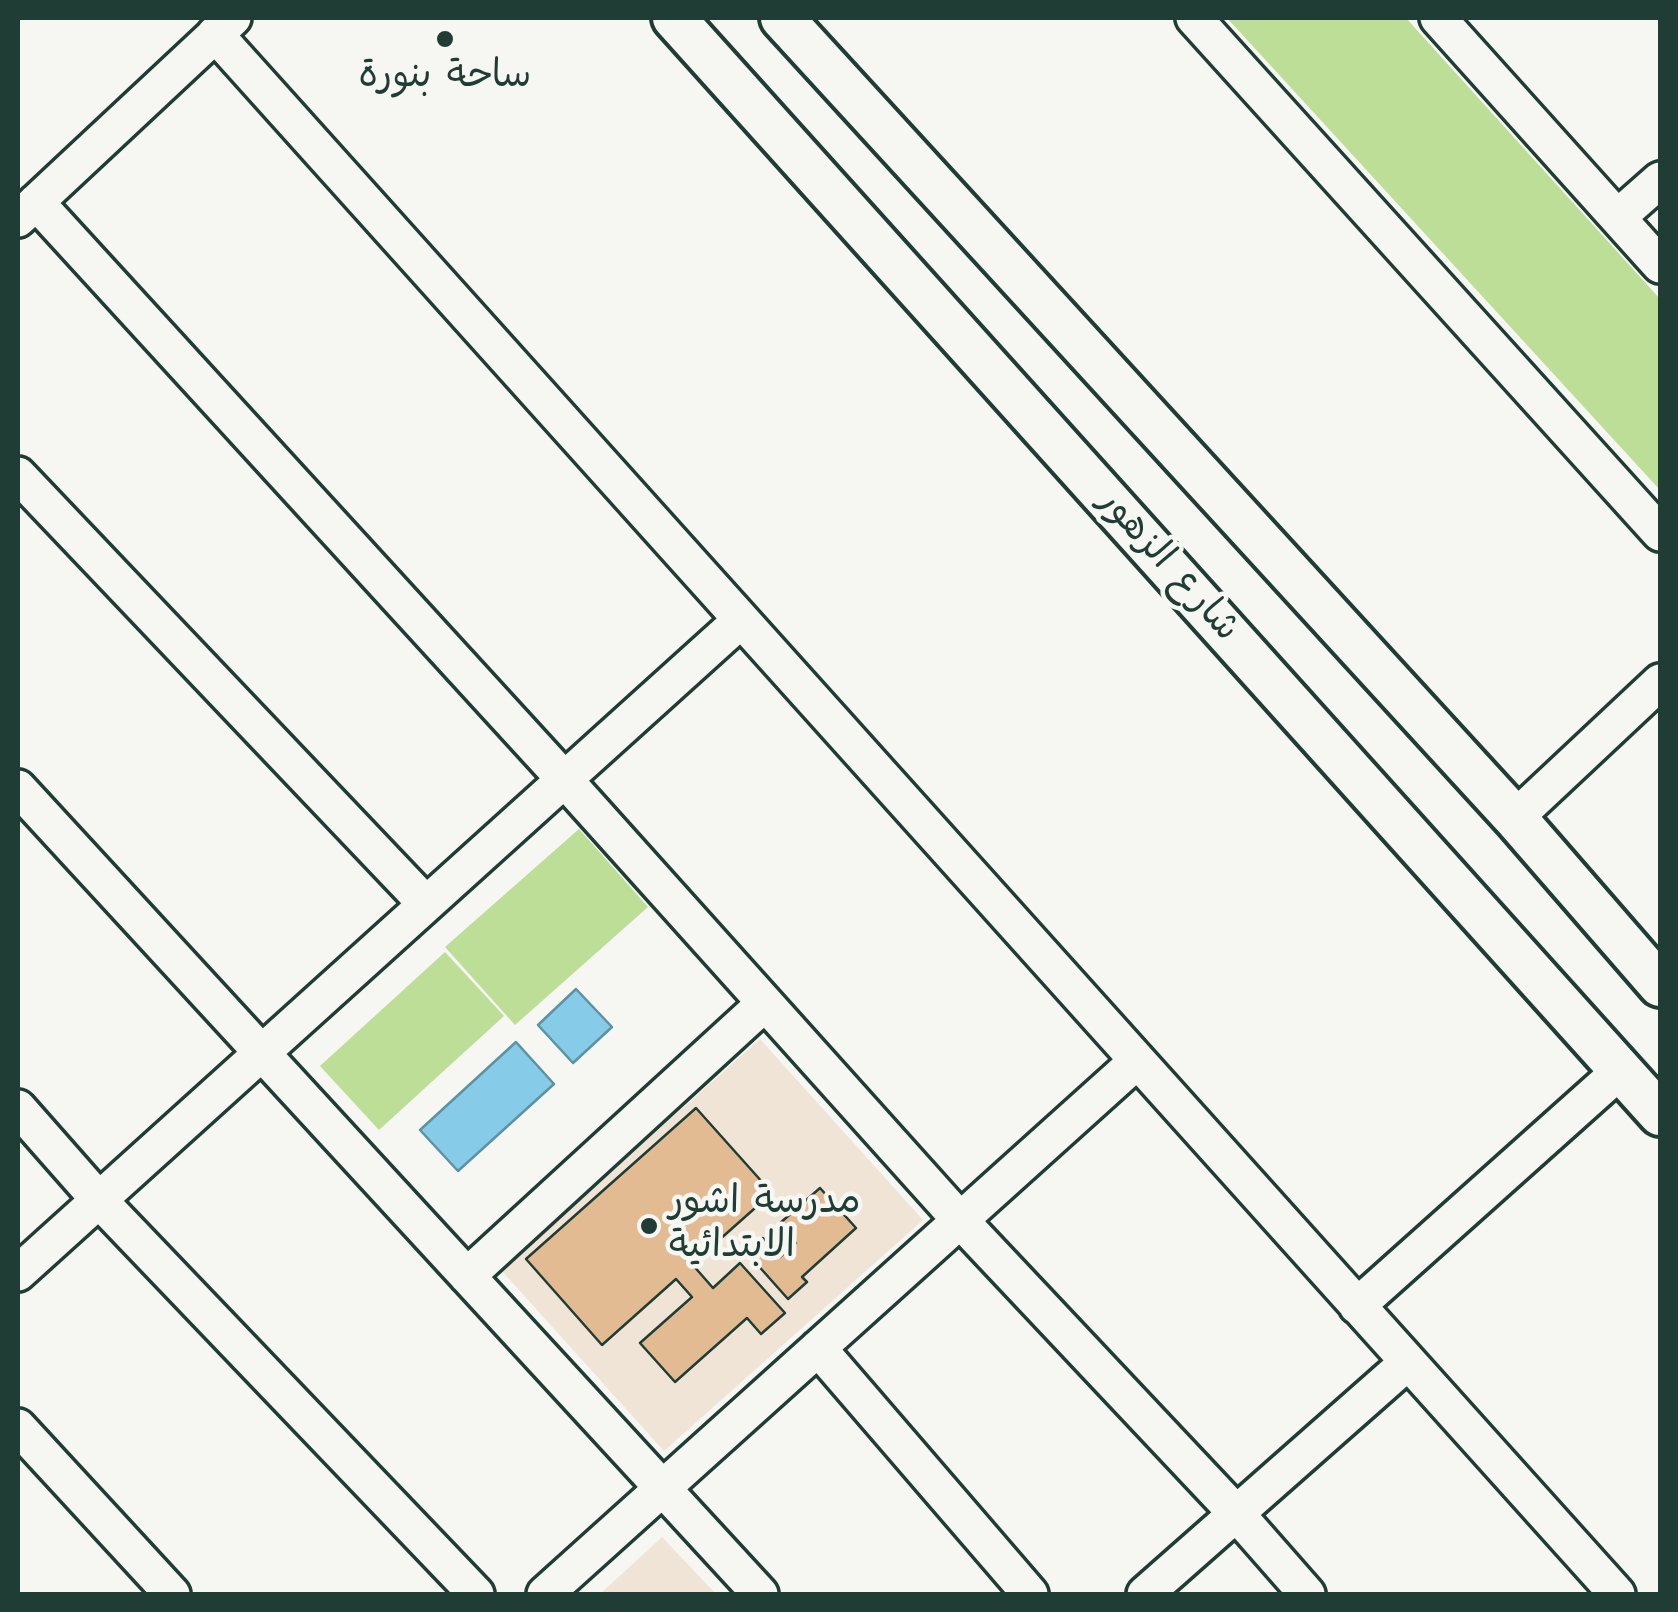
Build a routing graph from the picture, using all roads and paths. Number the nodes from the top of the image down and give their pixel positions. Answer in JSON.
{"nodes":[{"id":1,"x":674,"y":18,"type":"edge"},
{"id":2,"x":782,"y":18,"type":"edge"},
{"id":3,"x":1194,"y":18,"type":"edge"},
{"id":4,"x":1438,"y":18,"type":"edge"},
{"id":5,"x":224,"y":26,"type":"edge"},
{"id":6,"x":1660,"y":180,"type":"edge"},
{"id":7,"x":27,"y":211,"type":"edge"},
{"id":8,"x":1618,"y":217,"type":"junction"},
{"id":9,"x":1660,"y":265,"type":"edge"},
{"id":10,"x":18,"y":475,"type":"edge"},
{"id":11,"x":1660,"y":533,"type":"edge"},
{"id":12,"x":741,"y":620,"type":"junction"},
{"id":13,"x":1660,"y":682,"type":"edge"},
{"id":14,"x":564,"y":780,"type":"junction"},
{"id":15,"x":18,"y":788,"type":"edge"},
{"id":16,"x":1516,"y":818,"type":"junction"},
{"id":17,"x":426,"y":904,"type":"junction"},
{"id":18,"x":1660,"y":984,"type":"edge"},
{"id":19,"x":765,"y":1003,"type":"junction"},
{"id":20,"x":262,"y":1053,"type":"junction"},
{"id":21,"x":1138,"y":1061,"type":"junction"},
{"id":22,"x":1621,"y":1070,"type":"junction"},
{"id":23,"x":18,"y":1108,"type":"edge"},
{"id":24,"x":1660,"y":1114,"type":"edge"},
{"id":25,"x":99,"y":1200,"type":"junction"},
{"id":26,"x":960,"y":1220,"type":"junction"},
{"id":27,"x":18,"y":1273,"type":"edge"},
{"id":28,"x":467,"y":1276,"type":"junction"},
{"id":29,"x":1357,"y":1306,"type":"junction"},
{"id":30,"x":818,"y":1348,"type":"junction"},
{"id":31,"x":1408,"y":1362,"type":"junction"},
{"id":32,"x":18,"y":1428,"type":"edge"},
{"id":33,"x":662,"y":1488,"type":"junction"},
{"id":34,"x":1235,"y":1512,"type":"junction"},
{"id":35,"x":172,"y":1594,"type":"edge"},
{"id":36,"x":476,"y":1594,"type":"edge"},
{"id":37,"x":545,"y":1594,"type":"edge"},
{"id":38,"x":760,"y":1594,"type":"edge"},
{"id":39,"x":1030,"y":1594,"type":"edge"},
{"id":40,"x":1145,"y":1594,"type":"edge"},
{"id":41,"x":1307,"y":1594,"type":"edge"},
{"id":42,"x":1617,"y":1594,"type":"edge"}],
"edges":[{"from":1,"to":22,"type":"main road","name":"شارع الزهور"},
{"from":2,"to":16,"type":"main road"},
{"from":3,"to":11,"type":"street"},
{"from":4,"to":8,"type":"street"},
{"from":5,"to":7,"type":"street"},
{"from":5,"to":12,"type":"street"},
{"from":6,"to":8,"type":"street"},
{"from":7,"to":14,"type":"street"},
{"from":8,"to":9,"type":"street"},
{"from":10,"to":17,"type":"street"},
{"from":12,"to":14,"type":"street"},
{"from":12,"to":21,"type":"street"},
{"from":13,"to":16,"type":"street"},
{"from":14,"to":17,"type":"street"},
{"from":14,"to":19,"type":"street"},
{"from":15,"to":20,"type":"street"},
{"from":16,"to":18,"type":"main road"},
{"from":17,"to":20,"type":"street"},
{"from":19,"to":26,"type":"street"},
{"from":19,"to":28,"type":"street"},
{"from":20,"to":25,"type":"street"},
{"from":20,"to":28,"type":"street"},
{"from":21,"to":26,"type":"street"},
{"from":21,"to":29,"type":"street"},
{"from":22,"to":24,"type":"main road","name":"شارع الزهور"},
{"from":22,"to":29,"type":"street"},
{"from":23,"to":25,"type":"street"},
{"from":25,"to":27,"type":"street"},
{"from":25,"to":36,"type":"street"},
{"from":26,"to":30,"type":"street"},
{"from":26,"to":34,"type":"street"},
{"from":28,"to":33,"type":"street"},
{"from":29,"to":31,"type":"street"},
{"from":30,"to":33,"type":"street"},
{"from":30,"to":39,"type":"street"},
{"from":31,"to":34,"type":"street"},
{"from":31,"to":42,"type":"street"},
{"from":32,"to":35,"type":"street"},
{"from":33,"to":37,"type":"street"},
{"from":33,"to":38,"type":"street"},
{"from":34,"to":40,"type":"street"},
{"from":34,"to":41,"type":"street"}]}
